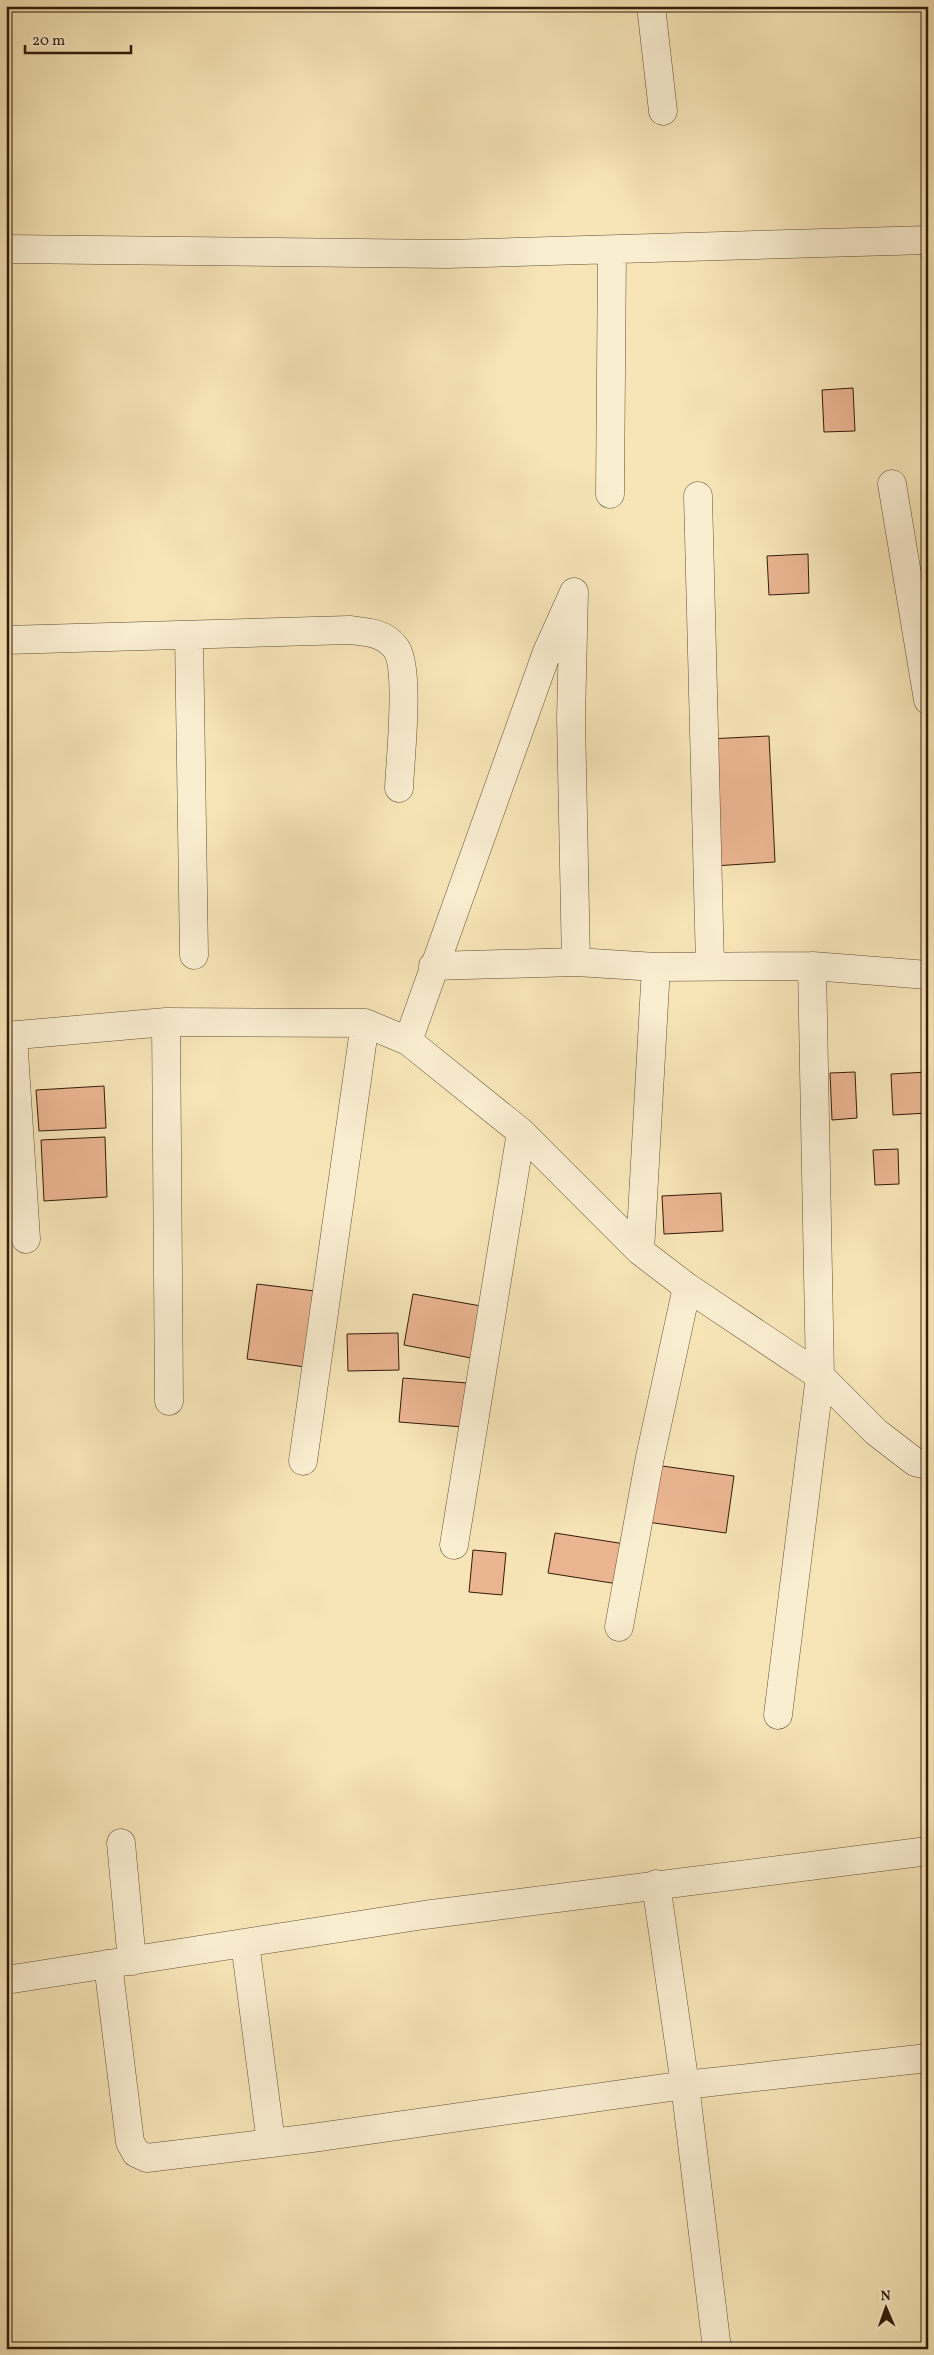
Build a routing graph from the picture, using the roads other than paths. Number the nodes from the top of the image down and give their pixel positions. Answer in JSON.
{"nodes":[{"id":1,"x":652,"y":6,"type":"edge"},
{"id":2,"x":663,"y":111,"type":"dead end"},
{"id":3,"x":928,"y":240,"type":"edge"},
{"id":4,"x":6,"y":249,"type":"edge"},
{"id":5,"x":612,"y":250,"type":"junction"},
{"id":6,"x":892,"y":484,"type":"dead end"},
{"id":7,"x":610,"y":494,"type":"dead end"},
{"id":8,"x":698,"y":496,"type":"dead end"},
{"id":9,"x":190,"y":635,"type":"junction"},
{"id":10,"x":6,"y":640,"type":"edge"},
{"id":11,"x":928,"y":700,"type":"edge"},
{"id":12,"x":399,"y":788,"type":"dead end"},
{"id":13,"x":194,"y":955,"type":"dead end"},
{"id":14,"x":576,"y":962,"type":"junction"},
{"id":15,"x":710,"y":965,"type":"junction"},
{"id":16,"x":433,"y":966,"type":"junction"},
{"id":17,"x":812,"y":966,"type":"junction"},
{"id":18,"x":656,"y":967,"type":"junction"},
{"id":19,"x":928,"y":975,"type":"edge"},
{"id":20,"x":166,"y":1022,"type":"junction"},
{"id":21,"x":365,"y":1023,"type":"junction"},
{"id":22,"x":9,"y":1036,"type":"edge"},
{"id":23,"x":408,"y":1041,"type":"junction"},
{"id":24,"x":521,"y":1132,"type":"junction"},
{"id":25,"x":26,"y":1239,"type":"dead end"},
{"id":26,"x":640,"y":1251,"type":"junction"},
{"id":27,"x":687,"y":1287,"type":"junction"},
{"id":28,"x":820,"y":1376,"type":"junction"},
{"id":29,"x":169,"y":1401,"type":"dead end"},
{"id":30,"x":303,"y":1461,"type":"dead end"},
{"id":31,"x":928,"y":1465,"type":"edge"},
{"id":32,"x":454,"y":1545,"type":"dead end"},
{"id":33,"x":619,"y":1627,"type":"dead end"},
{"id":34,"x":778,"y":1715,"type":"dead end"},
{"id":35,"x":121,"y":1843,"type":"dead end"},
{"id":36,"x":928,"y":1851,"type":"edge"},
{"id":37,"x":656,"y":1884,"type":"junction"},
{"id":38,"x":245,"y":1943,"type":"junction"},
{"id":39,"x":120,"y":1962,"type":"junction"},
{"id":40,"x":6,"y":1980,"type":"edge"},
{"id":41,"x":928,"y":2058,"type":"edge"},
{"id":42,"x":685,"y":2086,"type":"junction"},
{"id":43,"x":271,"y":2143,"type":"junction"},
{"id":44,"x":717,"y":2349,"type":"edge"}],
"edges":[{"from":1,"to":2,"type":"street"},
{"from":3,"to":5,"type":"street"},
{"from":4,"to":5,"type":"street"},
{"from":5,"to":7,"type":"street"},
{"from":6,"to":11,"type":"street"},
{"from":8,"to":15,"type":"street"},
{"from":9,"to":10,"type":"street"},
{"from":9,"to":12,"type":"street"},
{"from":9,"to":13,"type":"street"},
{"from":14,"to":16,"type":"street"},
{"from":14,"to":16,"type":"street"},
{"from":14,"to":18,"type":"street"},
{"from":15,"to":17,"type":"street"},
{"from":15,"to":18,"type":"street"},
{"from":16,"to":23,"type":"street"},
{"from":17,"to":19,"type":"street"},
{"from":17,"to":28,"type":"street"},
{"from":18,"to":26,"type":"street"},
{"from":20,"to":21,"type":"street"},
{"from":20,"to":22,"type":"street"},
{"from":20,"to":29,"type":"street"},
{"from":21,"to":23,"type":"street"},
{"from":21,"to":30,"type":"street"},
{"from":22,"to":25,"type":"street"},
{"from":23,"to":24,"type":"street"},
{"from":24,"to":26,"type":"street"},
{"from":24,"to":32,"type":"street"},
{"from":26,"to":27,"type":"street"},
{"from":27,"to":28,"type":"street"},
{"from":27,"to":33,"type":"street"},
{"from":28,"to":31,"type":"street"},
{"from":28,"to":34,"type":"street"},
{"from":35,"to":39,"type":"street"},
{"from":36,"to":37,"type":"street"},
{"from":37,"to":38,"type":"street"},
{"from":37,"to":42,"type":"street"},
{"from":38,"to":39,"type":"street"},
{"from":38,"to":43,"type":"street"},
{"from":39,"to":40,"type":"street"},
{"from":39,"to":43,"type":"street"},
{"from":41,"to":42,"type":"street"},
{"from":42,"to":43,"type":"street"},
{"from":42,"to":44,"type":"street"}]}
